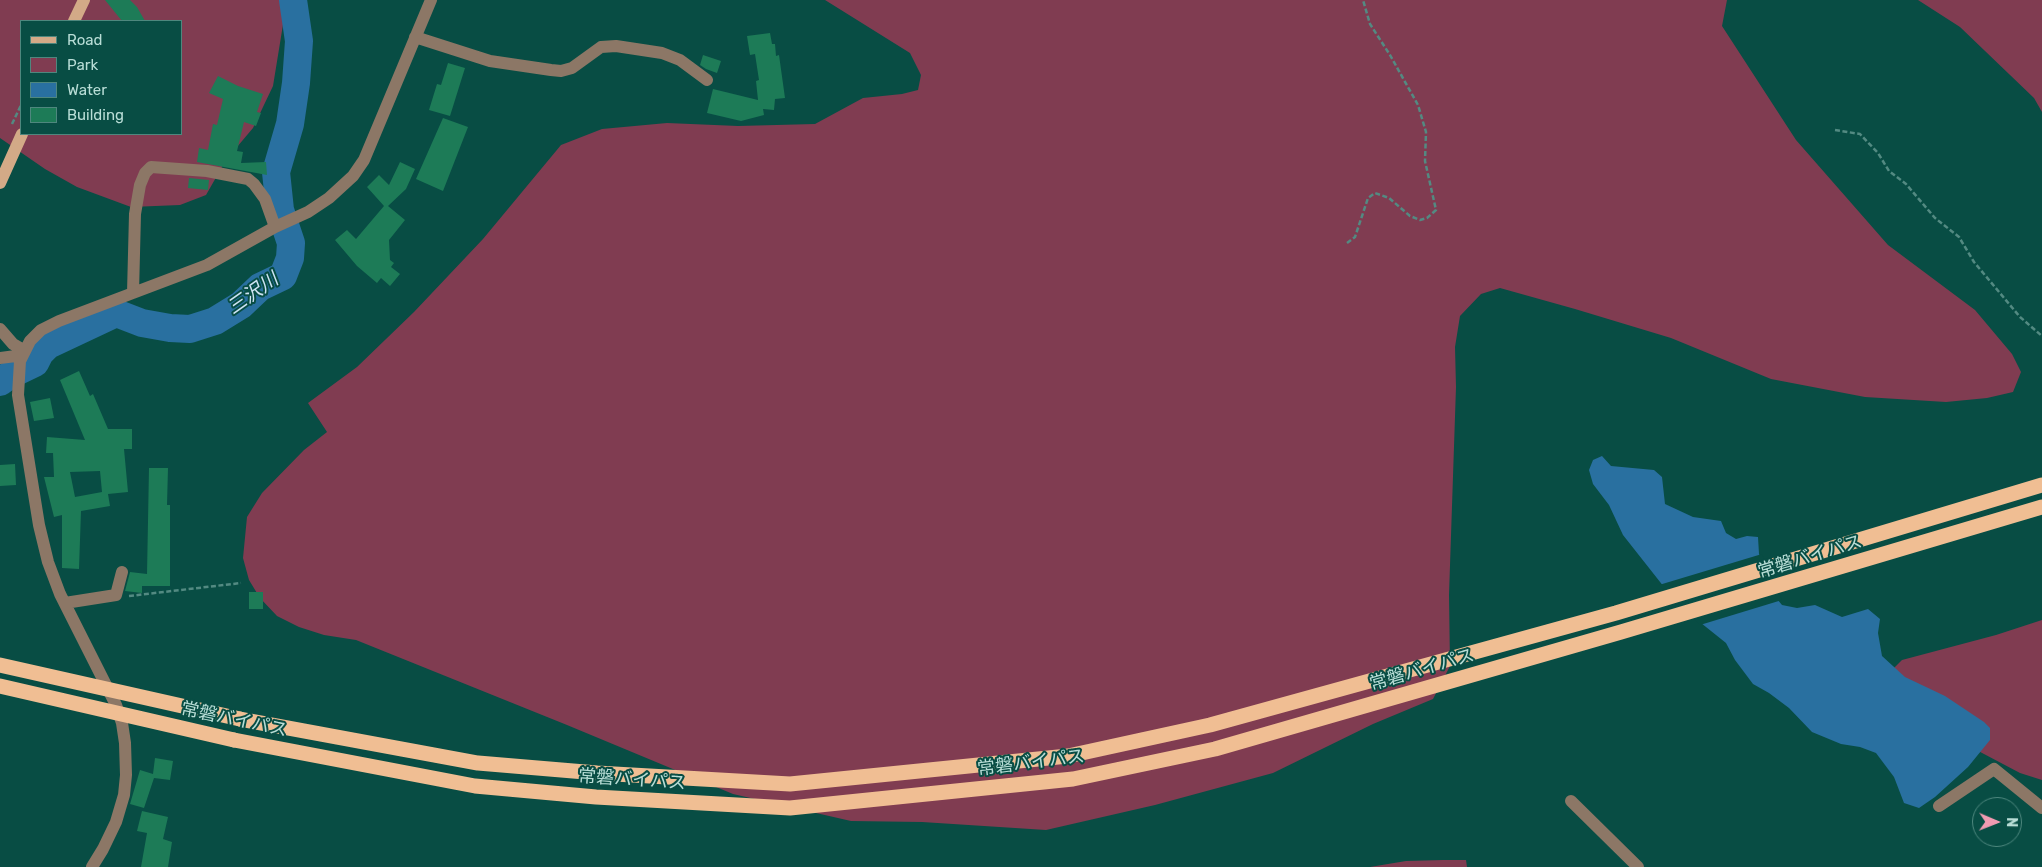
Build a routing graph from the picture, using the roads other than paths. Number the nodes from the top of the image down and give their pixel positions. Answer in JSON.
{"nodes":[{"id":1,"x":84,"y":0,"type":"edge"},
{"id":2,"x":431,"y":0,"type":"edge"},
{"id":3,"x":74,"y":20,"type":"edge"},
{"id":4,"x":415,"y":37,"type":"junction"},
{"id":5,"x":707,"y":80,"type":"dead end"},
{"id":6,"x":22,"y":135,"type":"edge"},
{"id":7,"x":0,"y":183,"type":"edge"},
{"id":8,"x":275,"y":226,"type":"junction"},
{"id":9,"x":133,"y":293,"type":"junction"},
{"id":10,"x":0,"y":329,"type":"edge"},
{"id":11,"x":24,"y":353,"type":"junction"},
{"id":12,"x":0,"y":358,"type":"edge"},
{"id":13,"x":2042,"y":485,"type":"edge"},
{"id":14,"x":2042,"y":507,"type":"edge"},
{"id":15,"x":122,"y":572,"type":"dead end"},
{"id":16,"x":65,"y":603,"type":"junction"},
{"id":17,"x":0,"y":665,"type":"edge"},
{"id":18,"x":0,"y":686,"type":"edge"},
{"id":19,"x":1571,"y":801,"type":"dead end"},
{"id":20,"x":1939,"y":806,"type":"dead end"},
{"id":21,"x":2042,"y":808,"type":"edge"},
{"id":22,"x":92,"y":867,"type":"edge"},
{"id":23,"x":1638,"y":867,"type":"edge"}],
"edges":[{"from":1,"to":3,"type":"main road"},
{"from":2,"to":4,"type":"street"},
{"from":4,"to":5,"type":"street"},
{"from":4,"to":8,"type":"street"},
{"from":6,"to":7,"type":"main road"},
{"from":8,"to":9,"type":"street"},
{"from":8,"to":9,"type":"street"},
{"from":9,"to":11,"type":"street"},
{"from":10,"to":11,"type":"street"},
{"from":11,"to":12,"type":"street"},
{"from":11,"to":16,"type":"street"},
{"from":13,"to":17,"type":"highway","name":"常磐バイパス","bridge":true},
{"from":14,"to":18,"type":"highway","name":"常磐バイパス","bridge":true},
{"from":15,"to":16,"type":"street"},
{"from":16,"to":22,"type":"street"},
{"from":19,"to":23,"type":"street"},
{"from":20,"to":21,"type":"street"}]}
